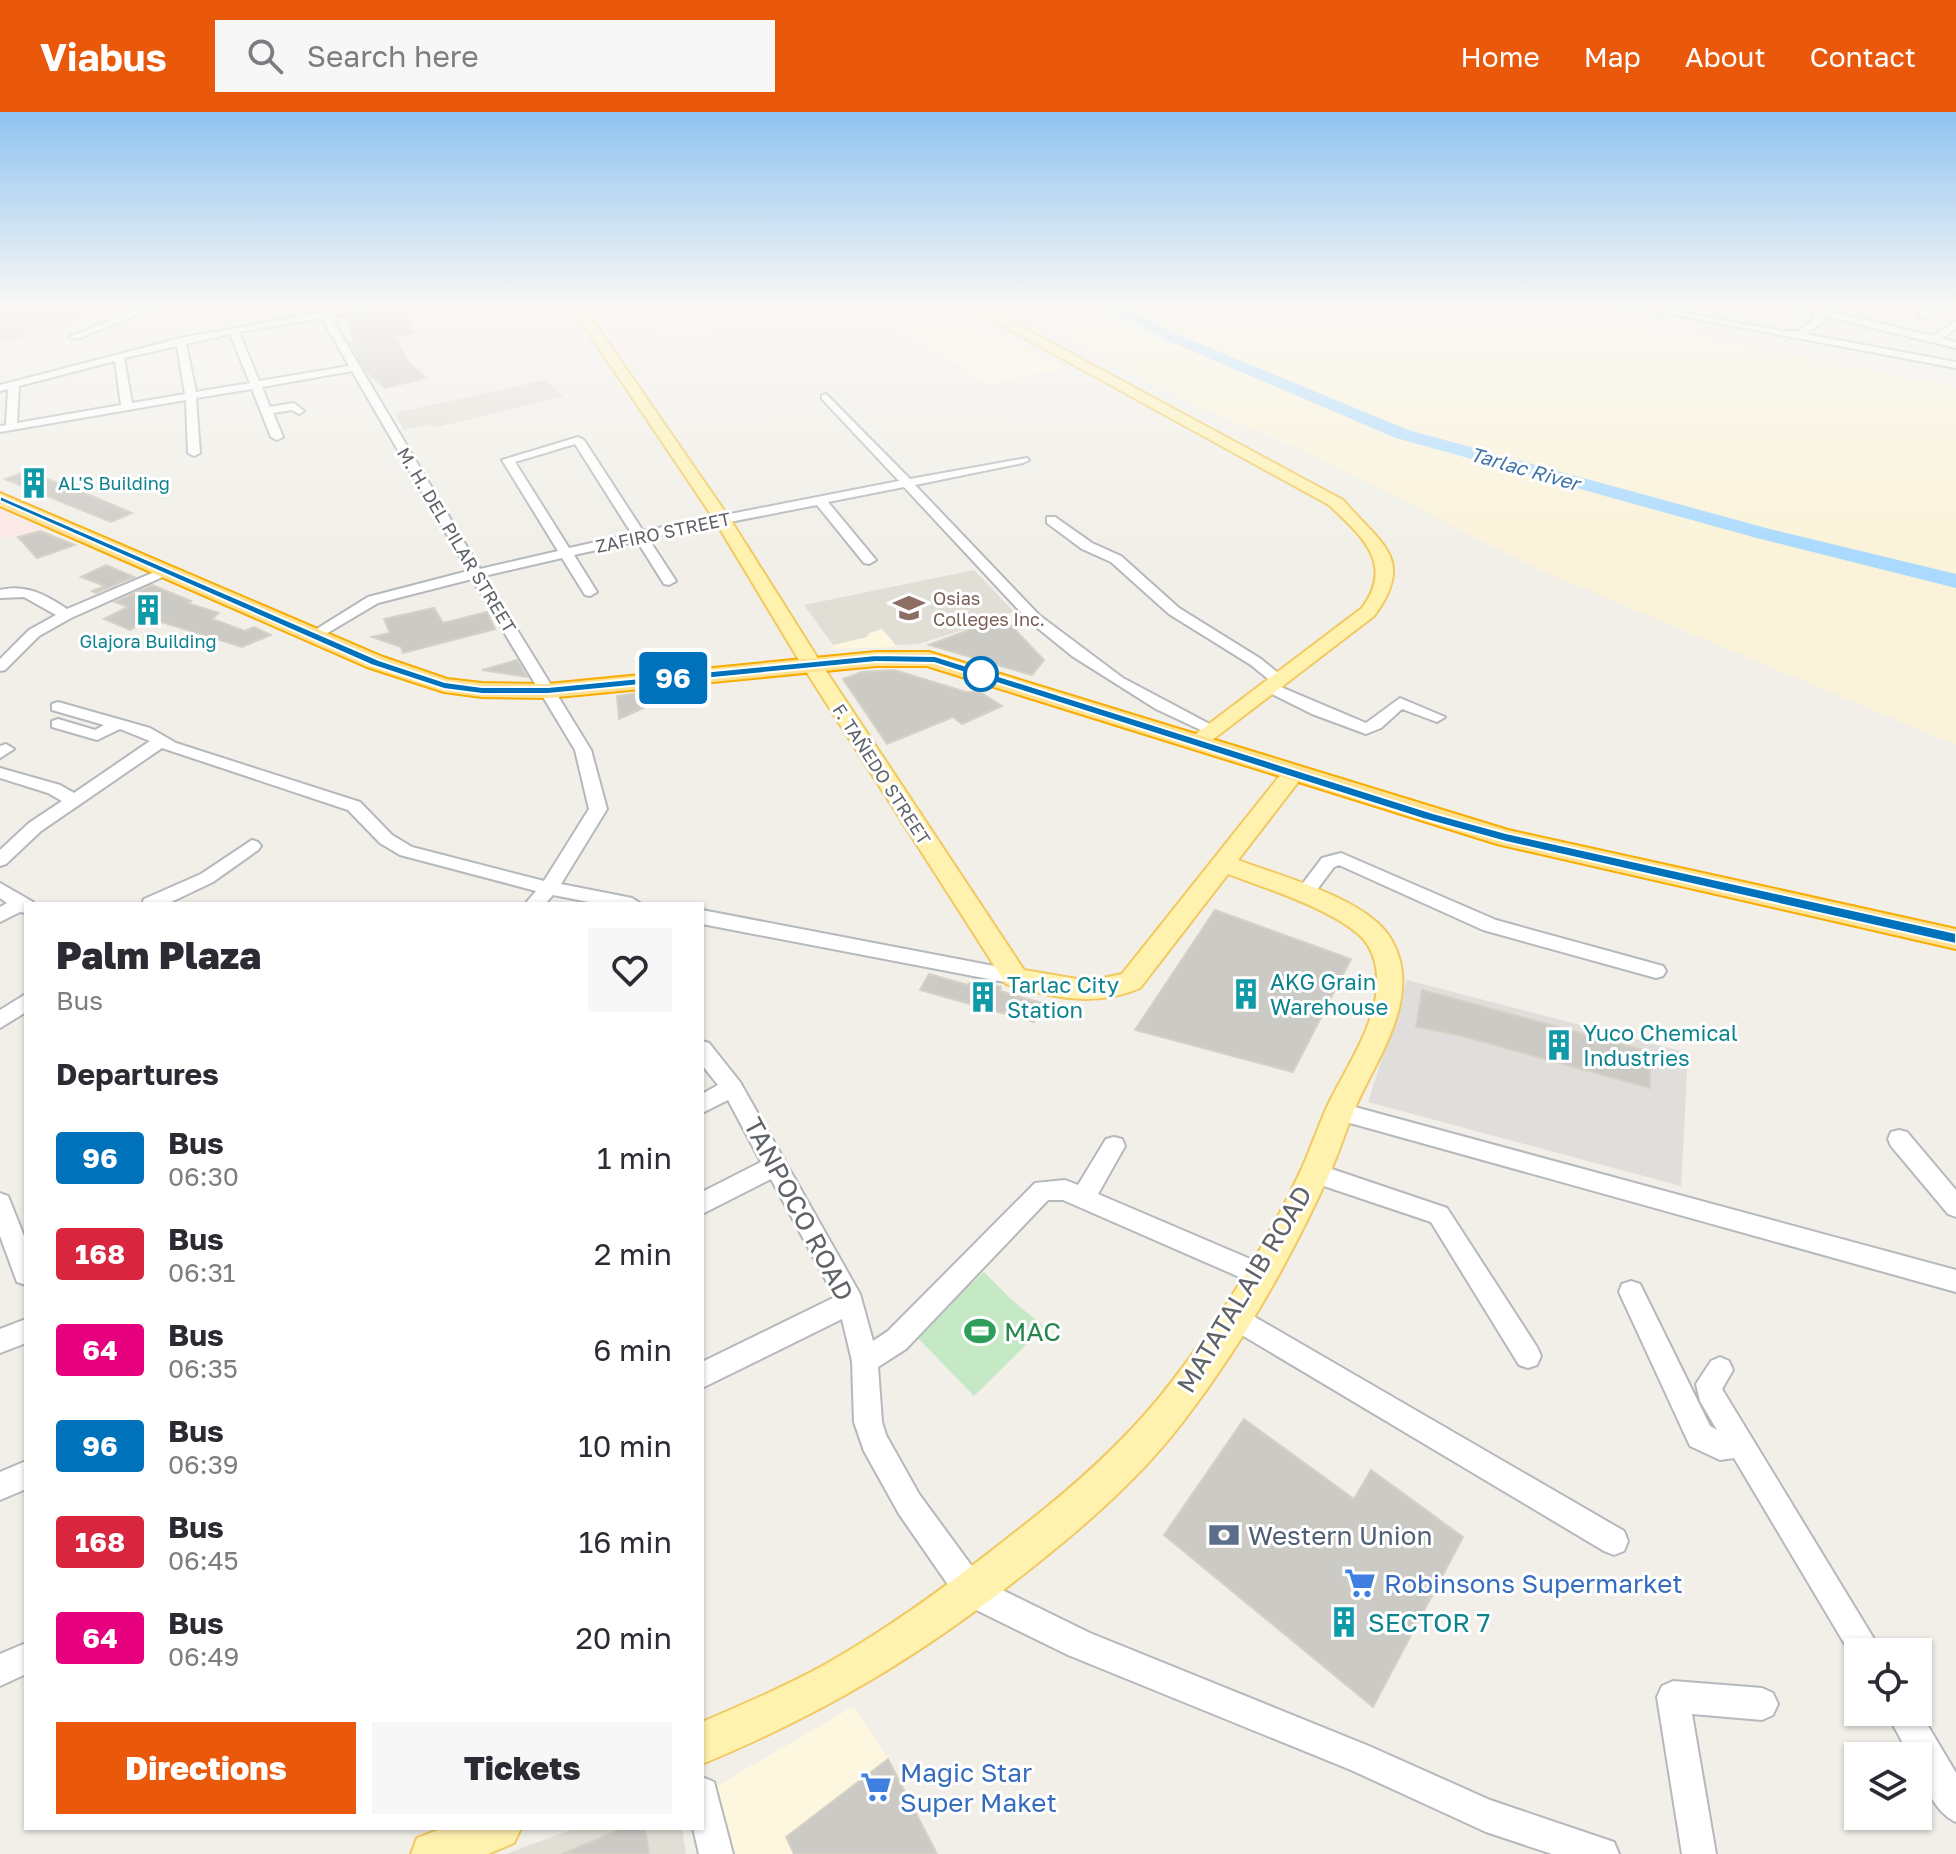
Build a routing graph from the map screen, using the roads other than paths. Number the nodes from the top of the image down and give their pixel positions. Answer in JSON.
{"nodes":[{"id":1,"x":14,"y":386,"type":"edge"},
{"id":2,"x":124,"y":386,"type":"edge"},
{"id":3,"x":189,"y":386,"type":"edge"},
{"id":4,"x":248,"y":386,"type":"edge"},
{"id":5,"x":256,"y":386,"type":"edge"},
{"id":6,"x":365,"y":386,"type":"edge"},
{"id":7,"x":631,"y":386,"type":"edge"},
{"id":8,"x":1106,"y":386,"type":"edge"},
{"id":9,"x":1121,"y":386,"type":"edge"},
{"id":10,"x":191,"y":396,"type":"junction"},
{"id":11,"x":826,"y":397,"type":"dead end"},
{"id":12,"x":127,"y":407,"type":"junction"},
{"id":13,"x":266,"y":411,"type":"junction"},
{"id":14,"x":299,"y":411,"type":"dead end"},
{"id":15,"x":5,"y":428,"type":"edge"},
{"id":16,"x":277,"y":437,"type":"dead end"},
{"id":17,"x":194,"y":453,"type":"dead end"},
{"id":18,"x":1023,"y":460,"type":"dead end"},
{"id":19,"x":905,"y":483,"type":"junction"},
{"id":20,"x":0,"y":499,"type":"edge"},
{"id":21,"x":820,"y":500,"type":"junction"},
{"id":22,"x":1342,"y":512,"type":"junction"},
{"id":23,"x":722,"y":519,"type":"junction"},
{"id":24,"x":1051,"y":520,"type":"dead end"},
{"id":25,"x":640,"y":536,"type":"junction"},
{"id":26,"x":565,"y":552,"type":"junction"},
{"id":27,"x":869,"y":560,"type":"dead end"},
{"id":28,"x":169,"y":571,"type":"junction"},
{"id":29,"x":476,"y":574,"type":"junction"},
{"id":30,"x":669,"y":581,"type":"dead end"},
{"id":31,"x":590,"y":592,"type":"dead end"},
{"id":32,"x":0,"y":594,"type":"edge"},
{"id":33,"x":66,"y":615,"type":"junction"},
{"id":34,"x":314,"y":635,"type":"junction"},
{"id":35,"x":812,"y":665,"type":"junction"},
{"id":36,"x":0,"y":667,"type":"edge"},
{"id":37,"x":1273,"y":683,"type":"junction"},
{"id":38,"x":548,"y":691,"type":"junction"},
{"id":39,"x":58,"y":716,"type":"dead end"},
{"id":40,"x":1437,"y":717,"type":"dead end"},
{"id":41,"x":1204,"y":736,"type":"junction"},
{"id":42,"x":160,"y":742,"type":"junction"},
{"id":43,"x":0,"y":773,"type":"edge"},
{"id":44,"x":1294,"y":773,"type":"junction"},
{"id":45,"x":74,"y":800,"type":"junction"},
{"id":46,"x":252,"y":846,"type":"dead end"},
{"id":47,"x":0,"y":860,"type":"edge"},
{"id":48,"x":1225,"y":864,"type":"junction"},
{"id":49,"x":549,"y":888,"type":"junction"},
{"id":50,"x":0,"y":889,"type":"edge"},
{"id":51,"x":1303,"y":895,"type":"junction"},
{"id":52,"x":155,"y":902,"type":"edge"},
{"id":53,"x":536,"y":902,"type":"edge"},
{"id":54,"x":622,"y":902,"type":"edge"},
{"id":55,"x":24,"y":905,"type":"edge"},
{"id":56,"x":0,"y":915,"type":"edge"},
{"id":57,"x":704,"y":917,"type":"edge"},
{"id":58,"x":1956,"y":939,"type":"edge"},
{"id":59,"x":1656,"y":971,"type":"dead end"},
{"id":60,"x":1015,"y":977,"type":"junction"},
{"id":61,"x":24,"y":1003,"type":"edge"},
{"id":62,"x":0,"y":1020,"type":"edge"},
{"id":63,"x":704,"y":1052,"type":"edge"},
{"id":64,"x":732,"y":1088,"type":"junction"},
{"id":65,"x":704,"y":1103,"type":"edge"},
{"id":66,"x":1340,"y":1112,"type":"junction"},
{"id":67,"x":1899,"y":1139,"type":"dead end"},
{"id":68,"x":1114,"y":1146,"type":"dead end"},
{"id":69,"x":776,"y":1165,"type":"junction"},
{"id":70,"x":1314,"y":1173,"type":"junction"},
{"id":71,"x":1083,"y":1198,"type":"junction"},
{"id":72,"x":0,"y":1203,"type":"edge"},
{"id":73,"x":704,"y":1203,"type":"edge"},
{"id":74,"x":1956,"y":1207,"type":"edge"},
{"id":75,"x":24,"y":1269,"type":"edge"},
{"id":76,"x":1260,"y":1275,"type":"junction"},
{"id":77,"x":1956,"y":1281,"type":"edge"},
{"id":78,"x":1631,"y":1292,"type":"dead end"},
{"id":79,"x":851,"y":1302,"type":"junction"},
{"id":80,"x":1234,"y":1317,"type":"junction"},
{"id":81,"x":24,"y":1332,"type":"edge"},
{"id":82,"x":0,"y":1341,"type":"edge"},
{"id":83,"x":1528,"y":1356,"type":"dead end"},
{"id":84,"x":865,"y":1361,"type":"junction"},
{"id":85,"x":1720,"y":1370,"type":"dead end"},
{"id":86,"x":704,"y":1374,"type":"edge"},
{"id":87,"x":1741,"y":1444,"type":"junction"},
{"id":88,"x":24,"y":1476,"type":"edge"},
{"id":89,"x":0,"y":1486,"type":"edge"},
{"id":90,"x":1614,"y":1541,"type":"dead end"},
{"id":91,"x":971,"y":1591,"type":"junction"},
{"id":92,"x":1859,"y":1638,"type":"edge"},
{"id":93,"x":24,"y":1659,"type":"edge"},
{"id":94,"x":0,"y":1670,"type":"edge"},
{"id":95,"x":1762,"y":1704,"type":"dead end"},
{"id":96,"x":1910,"y":1726,"type":"edge"},
{"id":97,"x":704,"y":1742,"type":"edge"},
{"id":98,"x":704,"y":1803,"type":"edge"},
{"id":99,"x":1956,"y":1805,"type":"edge"},
{"id":100,"x":494,"y":1830,"type":"edge"},
{"id":101,"x":433,"y":1854,"type":"edge"},
{"id":102,"x":716,"y":1854,"type":"edge"},
{"id":103,"x":1602,"y":1854,"type":"edge"},
{"id":104,"x":1699,"y":1854,"type":"edge"}],
"edges":[{"from":1,"to":15,"type":"street"},
{"from":2,"to":12,"type":"street"},
{"from":3,"to":10,"type":"street"},
{"from":4,"to":10,"type":"street"},
{"from":5,"to":13,"type":"street"},
{"from":6,"to":29,"type":"street","name":"M. H. DEL PILAR STREET"},
{"from":7,"to":23,"type":"main road","name":"F. TAÑEDO STREET"},
{"from":8,"to":22,"type":"main road"},
{"from":9,"to":22,"type":"main road"},
{"from":10,"to":12,"type":"street"},
{"from":10,"to":17,"type":"street"},
{"from":11,"to":19,"type":"street"},
{"from":12,"to":15,"type":"street"},
{"from":13,"to":14,"type":"street"},
{"from":13,"to":16,"type":"street"},
{"from":18,"to":19,"type":"street","name":"ZAFIRO STREET"},
{"from":19,"to":21,"type":"street","name":"ZAFIRO STREET"},
{"from":19,"to":41,"type":"street"},
{"from":20,"to":28,"type":"highway"},
{"from":21,"to":23,"type":"street","name":"ZAFIRO STREET"},
{"from":21,"to":27,"type":"street"},
{"from":22,"to":37,"type":"main road"},
{"from":23,"to":25,"type":"street","name":"ZAFIRO STREET"},
{"from":23,"to":35,"type":"main road","name":"F. TAÑEDO STREET"},
{"from":24,"to":37,"type":"street"},
{"from":25,"to":26,"type":"street","name":"ZAFIRO STREET"},
{"from":25,"to":26,"type":"street"},
{"from":25,"to":30,"type":"street"},
{"from":26,"to":29,"type":"street","name":"ZAFIRO STREET"},
{"from":26,"to":31,"type":"street"},
{"from":28,"to":33,"type":"street"},
{"from":28,"to":34,"type":"highway"},
{"from":29,"to":34,"type":"street","name":"ZAFIRO STREET"},
{"from":29,"to":38,"type":"street","name":"M. H. DEL PILAR STREET"},
{"from":32,"to":33,"type":"street"},
{"from":33,"to":36,"type":"street"},
{"from":34,"to":38,"type":"highway"},
{"from":35,"to":38,"type":"highway"},
{"from":35,"to":41,"type":"highway"},
{"from":35,"to":60,"type":"main road","name":"F. TAÑEDO STREET"},
{"from":37,"to":40,"type":"street"},
{"from":37,"to":41,"type":"main road"},
{"from":38,"to":49,"type":"street","name":"M. H. DEL PILAR STREET"},
{"from":39,"to":42,"type":"street"},
{"from":41,"to":44,"type":"highway"},
{"from":42,"to":45,"type":"street"},
{"from":42,"to":49,"type":"street"},
{"from":43,"to":45,"type":"street"},
{"from":44,"to":48,"type":"main road"},
{"from":44,"to":58,"type":"highway"},
{"from":45,"to":47,"type":"street"},
{"from":46,"to":52,"type":"street"},
{"from":48,"to":51,"type":"main road","name":"MATATALAIB ROAD"},
{"from":48,"to":60,"type":"main road"},
{"from":49,"to":53,"type":"street","name":"M. H. DEL PILAR STREET"},
{"from":49,"to":54,"type":"street"},
{"from":50,"to":55,"type":"street"},
{"from":51,"to":59,"type":"street"},
{"from":51,"to":66,"type":"main road","name":"MATATALAIB ROAD"},
{"from":55,"to":56,"type":"street"},
{"from":57,"to":60,"type":"street"},
{"from":61,"to":62,"type":"street"},
{"from":63,"to":64,"type":"street","name":"TANPOCO ROAD"},
{"from":64,"to":65,"type":"street"},
{"from":64,"to":69,"type":"street","name":"TANPOCO ROAD"},
{"from":66,"to":70,"type":"main road","name":"MATATALAIB ROAD"},
{"from":66,"to":77,"type":"street"},
{"from":67,"to":74,"type":"street"},
{"from":68,"to":71,"type":"street"},
{"from":69,"to":73,"type":"street"},
{"from":69,"to":79,"type":"street","name":"TANPOCO ROAD"},
{"from":70,"to":76,"type":"main road","name":"MATATALAIB ROAD"},
{"from":70,"to":83,"type":"street"},
{"from":71,"to":76,"type":"street"},
{"from":71,"to":84,"type":"street"},
{"from":72,"to":75,"type":"street"},
{"from":76,"to":80,"type":"main road","name":"MATATALAIB ROAD"},
{"from":78,"to":87,"type":"street"},
{"from":79,"to":84,"type":"street","name":"TANPOCO ROAD"},
{"from":79,"to":86,"type":"street"},
{"from":80,"to":90,"type":"street"},
{"from":80,"to":91,"type":"main road","name":"MATATALAIB ROAD"},
{"from":81,"to":82,"type":"street"},
{"from":84,"to":91,"type":"street","name":"TANPOCO ROAD"},
{"from":85,"to":87,"type":"street"},
{"from":87,"to":92,"type":"street"},
{"from":88,"to":89,"type":"street"},
{"from":91,"to":97,"type":"main road","name":"MATATALAIB ROAD"},
{"from":91,"to":103,"type":"street"},
{"from":93,"to":94,"type":"street"},
{"from":95,"to":104,"type":"street"},
{"from":96,"to":99,"type":"street"},
{"from":98,"to":102,"type":"street"},
{"from":100,"to":101,"type":"main road"}]}
